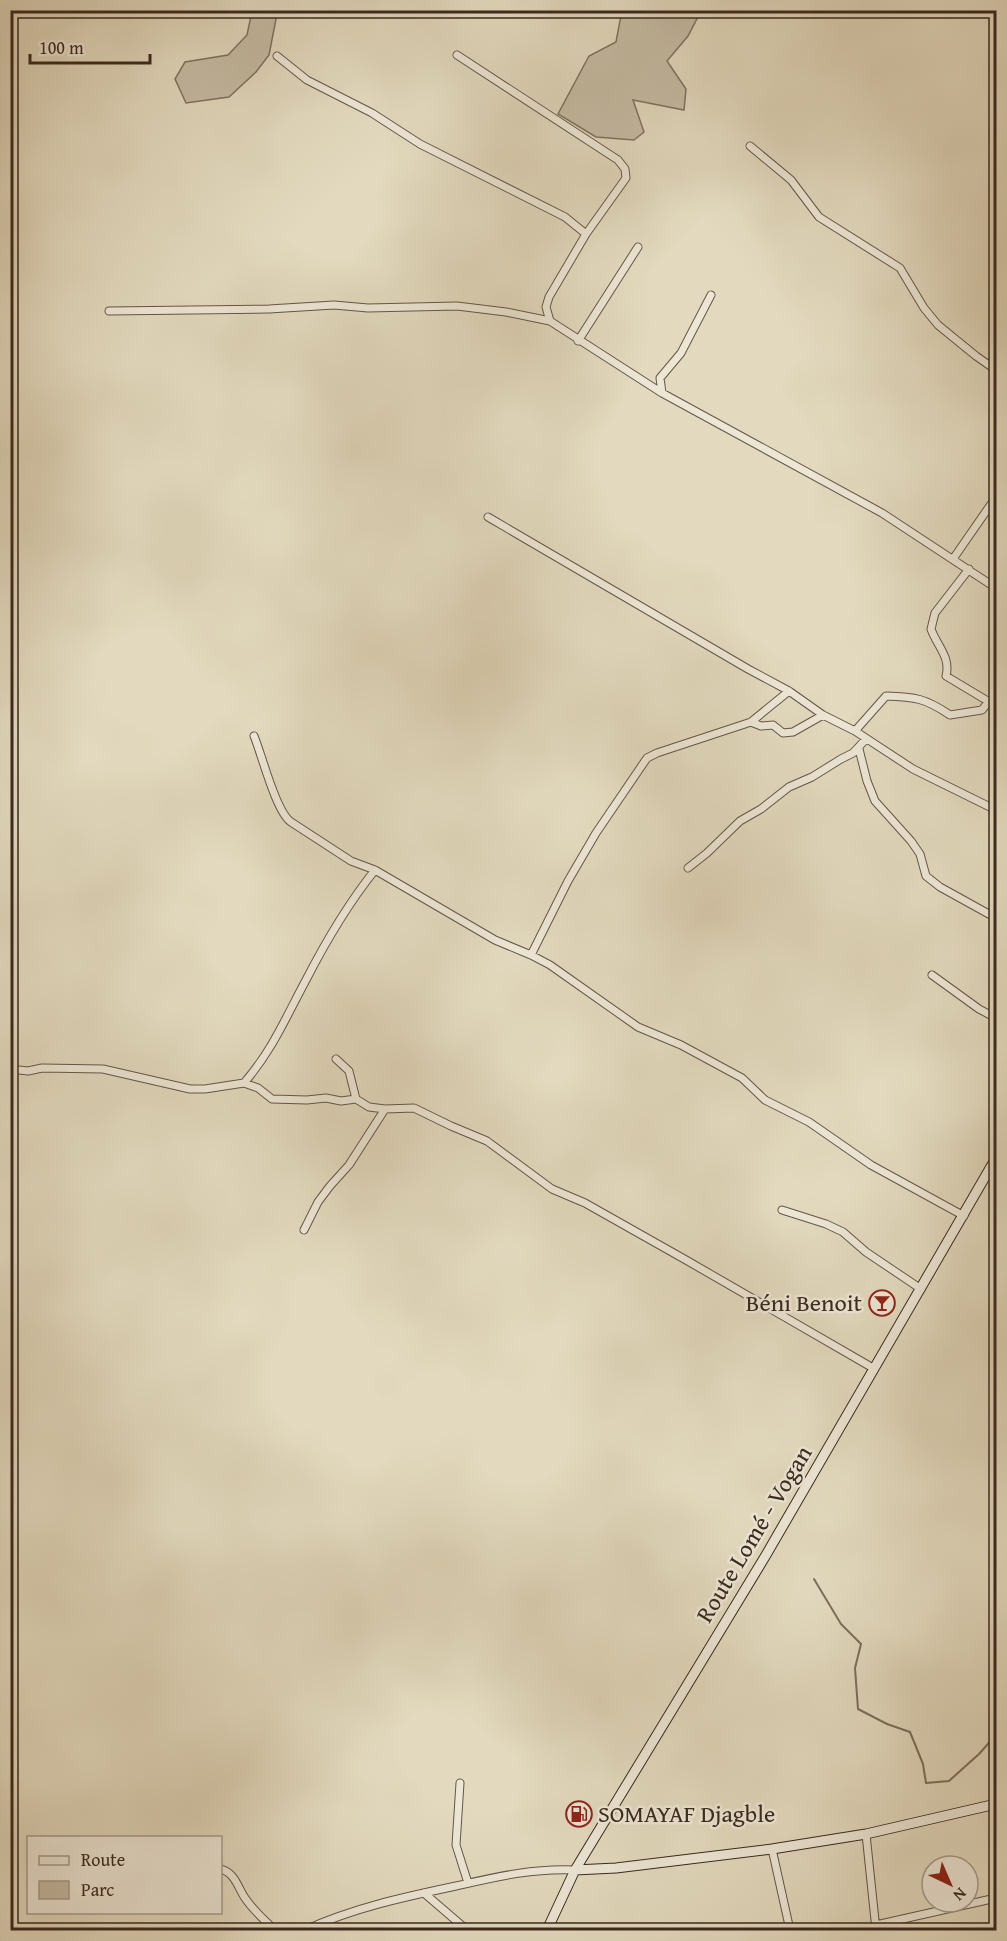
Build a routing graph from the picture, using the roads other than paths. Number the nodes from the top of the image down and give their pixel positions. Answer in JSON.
{"nodes":[{"id":1,"x":457,"y":55,"type":"dead end"},
{"id":2,"x":277,"y":56,"type":"dead end"},
{"id":3,"x":750,"y":146,"type":"dead end"},
{"id":4,"x":586,"y":234,"type":"junction"},
{"id":5,"x":638,"y":247,"type":"dead end"},
{"id":6,"x":711,"y":295,"type":"dead end"},
{"id":7,"x":109,"y":311,"type":"dead end"},
{"id":8,"x":550,"y":321,"type":"junction"},
{"id":9,"x":578,"y":341,"type":"junction"},
{"id":10,"x":996,"y":370,"type":"edge"},
{"id":11,"x":662,"y":393,"type":"junction"},
{"id":12,"x":996,"y":497,"type":"edge"},
{"id":13,"x":488,"y":517,"type":"dead end"},
{"id":14,"x":953,"y":559,"type":"junction"},
{"id":15,"x":969,"y":569,"type":"junction"},
{"id":16,"x":996,"y":588,"type":"edge"},
{"id":17,"x":789,"y":691,"type":"junction"},
{"id":18,"x":989,"y":701,"type":"junction"},
{"id":19,"x":996,"y":706,"type":"edge"},
{"id":20,"x":823,"y":715,"type":"junction"},
{"id":21,"x":751,"y":722,"type":"junction"},
{"id":22,"x":855,"y":731,"type":"junction"},
{"id":23,"x":254,"y":736,"type":"dead end"},
{"id":24,"x":866,"y":740,"type":"junction"},
{"id":25,"x":859,"y":749,"type":"junction"},
{"id":26,"x":996,"y":810,"type":"edge"},
{"id":27,"x":688,"y":868,"type":"dead end"},
{"id":28,"x":375,"y":870,"type":"junction"},
{"id":29,"x":996,"y":918,"type":"edge"},
{"id":30,"x":531,"y":955,"type":"junction"},
{"id":31,"x":932,"y":975,"type":"dead end"},
{"id":32,"x":996,"y":1018,"type":"edge"},
{"id":33,"x":336,"y":1059,"type":"dead end"},
{"id":34,"x":10,"y":1069,"type":"edge"},
{"id":35,"x":244,"y":1083,"type":"junction"},
{"id":36,"x":356,"y":1099,"type":"junction"},
{"id":37,"x":385,"y":1109,"type":"junction"},
{"id":38,"x":996,"y":1158,"type":"edge"},
{"id":39,"x":782,"y":1210,"type":"dead end"},
{"id":40,"x":964,"y":1216,"type":"junction"},
{"id":41,"x":304,"y":1230,"type":"dead end"},
{"id":42,"x":921,"y":1289,"type":"junction"},
{"id":43,"x":873,"y":1368,"type":"junction"},
{"id":44,"x":460,"y":1783,"type":"dead end"},
{"id":45,"x":996,"y":1804,"type":"edge"},
{"id":46,"x":866,"y":1834,"type":"junction"},
{"id":47,"x":772,"y":1849,"type":"junction"},
{"id":48,"x":222,"y":1869,"type":"edge"},
{"id":49,"x":575,"y":1870,"type":"junction"},
{"id":50,"x":468,"y":1883,"type":"junction"},
{"id":51,"x":424,"y":1893,"type":"junction"},
{"id":52,"x":996,"y":1898,"type":"edge"},
{"id":53,"x":876,"y":1928,"type":"edge"},
{"id":54,"x":275,"y":1930,"type":"edge"},
{"id":55,"x":306,"y":1930,"type":"edge"},
{"id":56,"x":467,"y":1930,"type":"edge"},
{"id":57,"x":547,"y":1930,"type":"edge"},
{"id":58,"x":790,"y":1930,"type":"edge"}],
"edges":[{"from":1,"to":4,"type":"street"},
{"from":2,"to":4,"type":"street"},
{"from":3,"to":10,"type":"street"},
{"from":4,"to":8,"type":"street"},
{"from":5,"to":9,"type":"street"},
{"from":6,"to":11,"type":"street"},
{"from":7,"to":8,"type":"street"},
{"from":8,"to":9,"type":"street"},
{"from":9,"to":11,"type":"street"},
{"from":11,"to":14,"type":"street"},
{"from":12,"to":14,"type":"street"},
{"from":13,"to":17,"type":"street"},
{"from":14,"to":15,"type":"street"},
{"from":15,"to":16,"type":"street"},
{"from":15,"to":18,"type":"street"},
{"from":17,"to":20,"type":"street"},
{"from":17,"to":21,"type":"street"},
{"from":18,"to":19,"type":"street"},
{"from":18,"to":22,"type":"street"},
{"from":20,"to":21,"type":"street"},
{"from":20,"to":22,"type":"street"},
{"from":21,"to":30,"type":"street"},
{"from":22,"to":24,"type":"street"},
{"from":23,"to":28,"type":"street"},
{"from":24,"to":25,"type":"street"},
{"from":24,"to":26,"type":"street"},
{"from":25,"to":27,"type":"street"},
{"from":25,"to":29,"type":"street"},
{"from":28,"to":30,"type":"street"},
{"from":28,"to":35,"type":"street"},
{"from":30,"to":40,"type":"street"},
{"from":31,"to":32,"type":"street"},
{"from":33,"to":36,"type":"street"},
{"from":34,"to":35,"type":"street"},
{"from":35,"to":36,"type":"street"},
{"from":36,"to":37,"type":"street"},
{"from":37,"to":41,"type":"street"},
{"from":37,"to":43,"type":"street"},
{"from":38,"to":40,"type":"main road","name":"Route Lomé - Vogan"},
{"from":39,"to":42,"type":"street"},
{"from":40,"to":42,"type":"main road","name":"Route Lomé - Vogan"},
{"from":42,"to":43,"type":"main road","name":"Route Lomé - Vogan"},
{"from":43,"to":49,"type":"main road","name":"Route Lomé - Vogan"},
{"from":44,"to":50,"type":"street"},
{"from":45,"to":46,"type":"main road"},
{"from":46,"to":47,"type":"main road"},
{"from":46,"to":53,"type":"street"},
{"from":47,"to":49,"type":"main road"},
{"from":47,"to":58,"type":"street"},
{"from":48,"to":54,"type":"street"},
{"from":49,"to":50,"type":"street"},
{"from":49,"to":57,"type":"main road","name":"Route Lomé - Vogan"},
{"from":50,"to":51,"type":"street"},
{"from":51,"to":55,"type":"street"},
{"from":51,"to":56,"type":"street"},
{"from":52,"to":53,"type":"street"}]}
